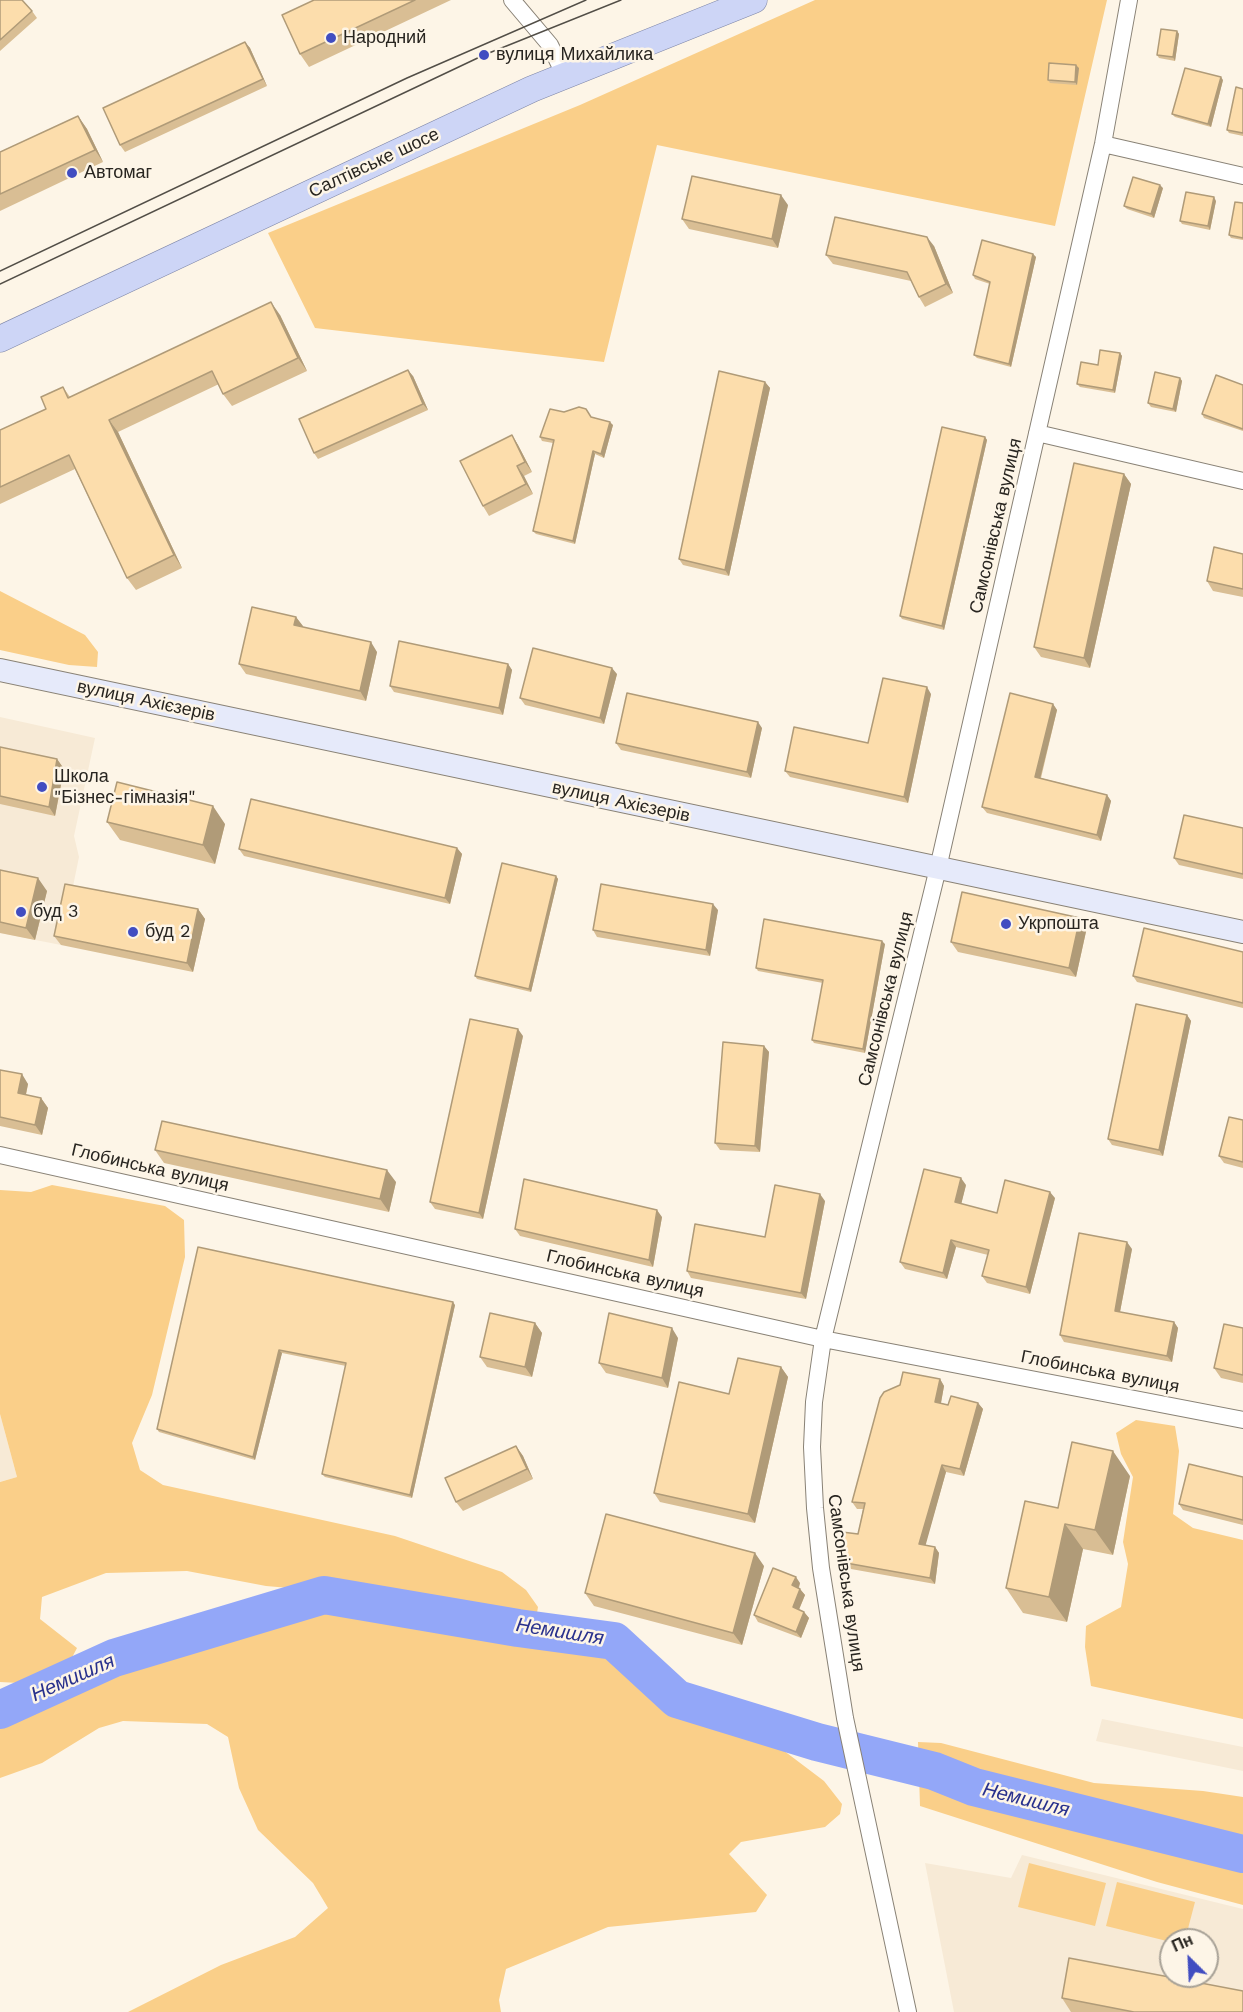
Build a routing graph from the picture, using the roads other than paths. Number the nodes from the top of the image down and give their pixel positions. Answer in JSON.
{"nodes":[{"id":1,"x":512,"y":0,"type":"edge"},
{"id":2,"x":754,"y":0,"type":"edge"},
{"id":3,"x":1129,"y":0,"type":"edge"},
{"id":4,"x":565,"y":76,"type":"junction"},
{"id":5,"x":1103,"y":144,"type":"junction"},
{"id":6,"x":1243,"y":176,"type":"edge"},
{"id":7,"x":0,"y":339,"type":"edge"},
{"id":8,"x":1037,"y":433,"type":"junction"},
{"id":9,"x":1243,"y":481,"type":"edge"},
{"id":10,"x":0,"y":670,"type":"edge"},
{"id":11,"x":938,"y":868,"type":"junction"},
{"id":12,"x":1243,"y":932,"type":"edge"},
{"id":13,"x":0,"y":1155,"type":"edge"},
{"id":14,"x":824,"y":1339,"type":"junction"},
{"id":15,"x":1243,"y":1420,"type":"edge"},
{"id":16,"x":908,"y":2012,"type":"edge"}],
"edges":[{"from":1,"to":4,"type":"street"},
{"from":2,"to":4,"type":"main road","name":"Салтівське шосе"},
{"from":3,"to":5,"type":"street","name":"Самсонівська вулиця"},
{"from":4,"to":7,"type":"main road","name":"Салтівське шосе"},
{"from":5,"to":6,"type":"street"},
{"from":5,"to":8,"type":"street","name":"Самсонівська вулиця"},
{"from":8,"to":9,"type":"street"},
{"from":8,"to":11,"type":"street","name":"Самсонівська вулиця"},
{"from":10,"to":11,"type":"main road","name":"вулиця Ахієзерів"},
{"from":11,"to":12,"type":"main road","name":"вулиця Ахієзерів"},
{"from":11,"to":14,"type":"street","name":"Самсонівська вулиця"},
{"from":13,"to":14,"type":"street","name":"Глобинська вулиця"},
{"from":14,"to":15,"type":"street","name":"Глобинська вулиця"},
{"from":14,"to":16,"type":"street","name":"Самсонівська вулиця"}]}
